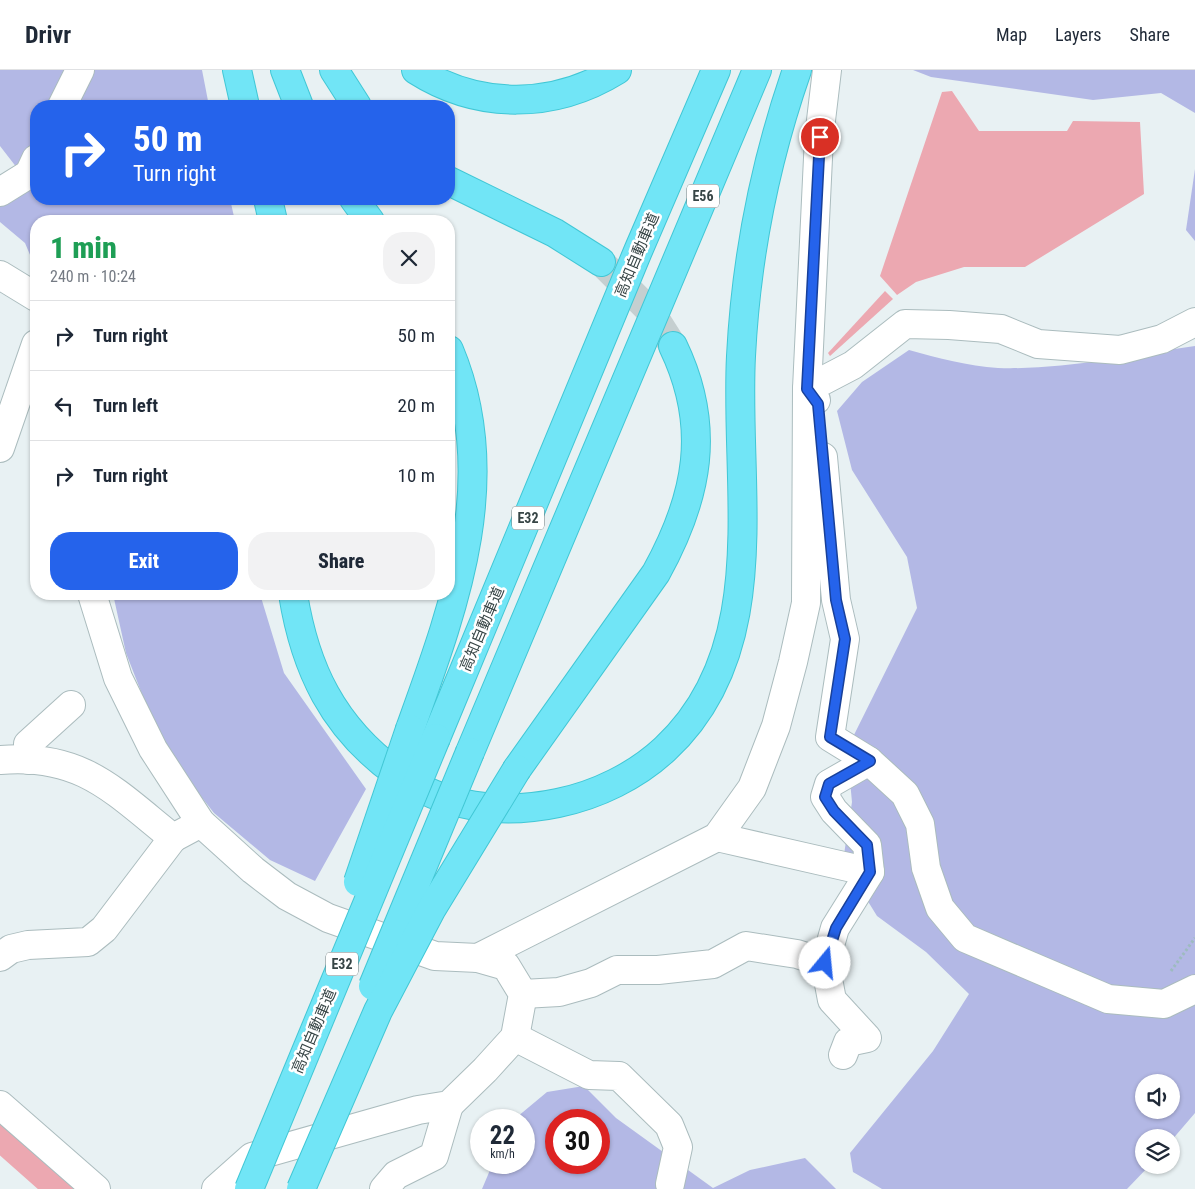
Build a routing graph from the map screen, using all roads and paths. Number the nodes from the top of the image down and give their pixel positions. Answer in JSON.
{"nodes":[{"id":1,"x":80,"y":70,"type":"edge"},
{"id":2,"x":237,"y":70,"type":"edge"},
{"id":3,"x":285,"y":70,"type":"edge"},
{"id":4,"x":334,"y":70,"type":"edge"},
{"id":5,"x":416,"y":70,"type":"edge"},
{"id":6,"x":617,"y":70,"type":"edge"},
{"id":7,"x":716,"y":70,"type":"edge"},
{"id":8,"x":757,"y":70,"type":"edge"},
{"id":9,"x":797,"y":70,"type":"edge"},
{"id":10,"x":827,"y":70,"type":"edge"},
{"id":11,"x":65,"y":100,"type":"edge"},
{"id":12,"x":244,"y":100,"type":"edge"},
{"id":13,"x":297,"y":100,"type":"edge"},
{"id":14,"x":353,"y":100,"type":"edge"},
{"id":15,"x":30,"y":172,"type":"edge"},
{"id":16,"x":455,"y":184,"type":"edge"},
{"id":17,"x":0,"y":192,"type":"edge"},
{"id":18,"x":602,"y":262,"type":"tunnel mouth"},
{"id":19,"x":0,"y":276,"type":"edge"},
{"id":20,"x":30,"y":294,"type":"edge"},
{"id":21,"x":619,"y":298,"type":"joint"},
{"id":22,"x":1195,"y":322,"type":"edge"},
{"id":23,"x":649,"y":323,"type":"joint"},
{"id":24,"x":673,"y":346,"type":"tunnel mouth"},
{"id":25,"x":30,"y":361,"type":"edge"},
{"id":26,"x":455,"y":364,"type":"edge"},
{"id":27,"x":807,"y":389,"type":"junction"},
{"id":28,"x":0,"y":448,"type":"edge"},
{"id":29,"x":455,"y":595,"type":"edge"},
{"id":30,"x":94,"y":600,"type":"edge"},
{"id":31,"x":294,"y":600,"type":"edge"},
{"id":32,"x":454,"y":600,"type":"edge"},
{"id":33,"x":71,"y":705,"type":"dead end"},
{"id":34,"x":0,"y":760,"type":"edge"},
{"id":35,"x":29,"y":760,"type":"junction"},
{"id":36,"x":870,"y":761,"type":"junction"},
{"id":37,"x":201,"y":823,"type":"junction"},
{"id":38,"x":717,"y":836,"type":"junction"},
{"id":39,"x":173,"y":838,"type":"junction"},
{"id":40,"x":870,"y":872,"type":"junction"},
{"id":41,"x":0,"y":957,"type":"edge"},
{"id":42,"x":478,"y":958,"type":"junction"},
{"id":43,"x":825,"y":963,"type":"junction"},
{"id":44,"x":1195,"y":988,"type":"edge"},
{"id":45,"x":523,"y":994,"type":"junction"},
{"id":46,"x":515,"y":1037,"type":"junction"},
{"id":47,"x":843,"y":1055,"type":"dead end"},
{"id":48,"x":449,"y":1104,"type":"junction"},
{"id":49,"x":0,"y":1105,"type":"edge"},
{"id":50,"x":275,"y":1125,"type":"junction"},
{"id":51,"x":670,"y":1184,"type":"dead end"},
{"id":52,"x":96,"y":1189,"type":"edge"},
{"id":53,"x":216,"y":1189,"type":"edge"},
{"id":54,"x":249,"y":1189,"type":"edge"},
{"id":55,"x":290,"y":1189,"type":"edge"},
{"id":56,"x":300,"y":1189,"type":"edge"},
{"id":57,"x":384,"y":1189,"type":"edge"}],
"edges":[{"from":1,"to":11,"type":"street"},
{"from":2,"to":12,"type":"highway"},
{"from":3,"to":13,"type":"highway"},
{"from":4,"to":14,"type":"highway"},
{"from":5,"to":6,"type":"highway"},
{"from":7,"to":21,"type":"highway","name":"高知自動車道","number":"E56"},
{"from":8,"to":23,"type":"highway","number":"E56"},
{"from":9,"to":31,"type":"highway"},
{"from":10,"to":27,"type":"street"},
{"from":15,"to":17,"type":"street"},
{"from":16,"to":18,"type":"highway"},
{"from":19,"to":20,"type":"street"},
{"from":21,"to":50,"type":"highway","name":"高知自動車道","number":"E32","bridge":true},
{"from":22,"to":27,"type":"street"},
{"from":23,"to":55,"type":"highway","number":"E32","bridge":true},
{"from":24,"to":56,"type":"highway","bridge":true},
{"from":25,"to":28,"type":"street"},
{"from":26,"to":29,"type":"highway","bridge":true},
{"from":27,"to":36,"type":"street"},
{"from":27,"to":38,"type":"street"},
{"from":30,"to":37,"type":"street"},
{"from":32,"to":50,"type":"highway","bridge":true},
{"from":33,"to":35,"type":"street"},
{"from":34,"to":35,"type":"street"},
{"from":35,"to":39,"type":"street"},
{"from":36,"to":40,"type":"street"},
{"from":36,"to":44,"type":"street"},
{"from":37,"to":39,"type":"street"},
{"from":37,"to":42,"type":"street"},
{"from":38,"to":40,"type":"street"},
{"from":38,"to":42,"type":"street"},
{"from":39,"to":41,"type":"street"},
{"from":40,"to":43,"type":"street"},
{"from":42,"to":45,"type":"street"},
{"from":43,"to":45,"type":"street"},
{"from":43,"to":47,"type":"street"},
{"from":45,"to":46,"type":"street"},
{"from":46,"to":48,"type":"street"},
{"from":46,"to":51,"type":"street"},
{"from":48,"to":53,"type":"street"},
{"from":48,"to":57,"type":"street"},
{"from":49,"to":52,"type":"street"},
{"from":50,"to":54,"type":"highway","name":"高知自動車道","number":"E32","bridge":true}]}
